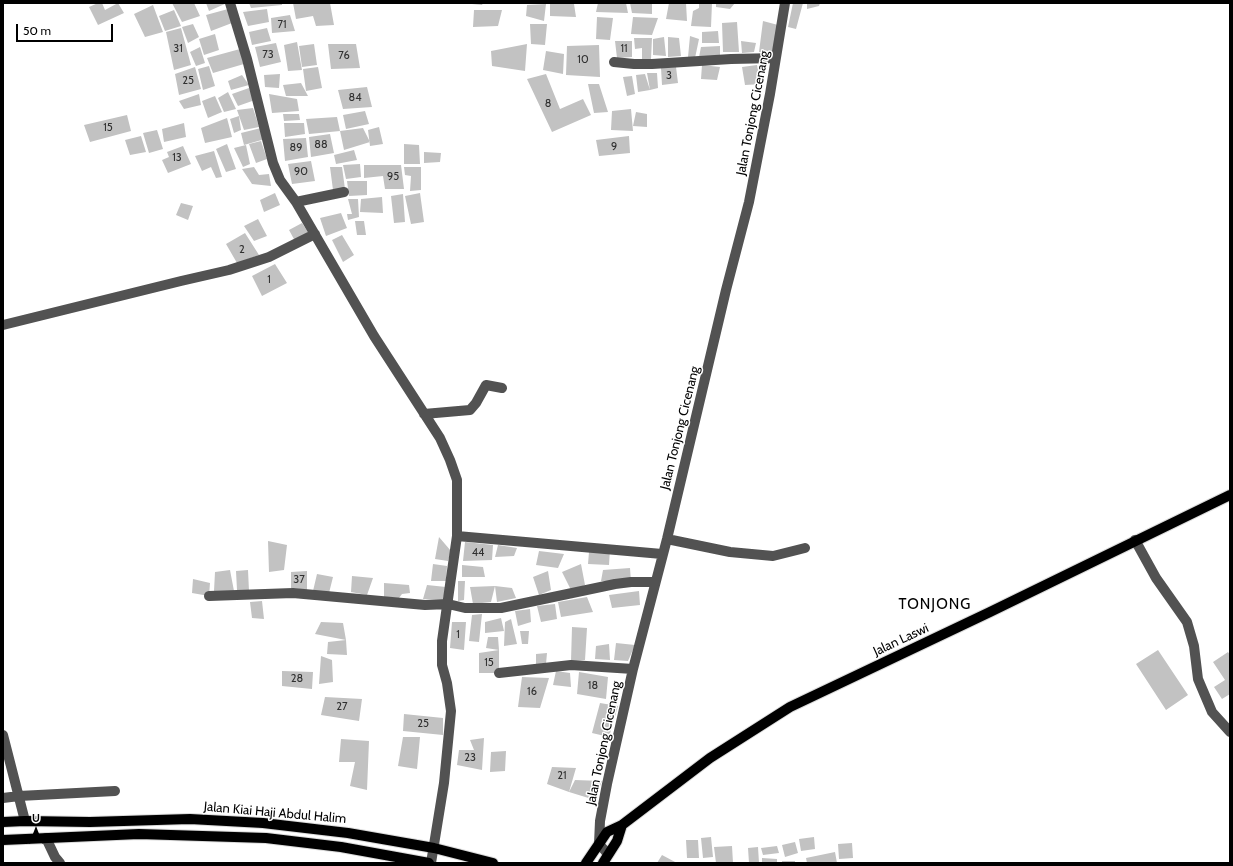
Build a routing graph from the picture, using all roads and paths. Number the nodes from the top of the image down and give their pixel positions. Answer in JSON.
{"nodes":[{"id":1,"x":230,"y":3,"type":"edge"},
{"id":2,"x":785,"y":3,"type":"edge"},
{"id":3,"x":776,"y":58,"type":"junction"},
{"id":4,"x":614,"y":62,"type":"dead end"},
{"id":5,"x":344,"y":192,"type":"dead end"},
{"id":6,"x":296,"y":202,"type":"junction"},
{"id":7,"x":315,"y":234,"type":"junction"},
{"id":8,"x":3,"y":325,"type":"edge"},
{"id":9,"x":502,"y":388,"type":"dead end"},
{"id":10,"x":424,"y":414,"type":"junction"},
{"id":11,"x":1229,"y":496,"type":"edge"},
{"id":12,"x":457,"y":536,"type":"junction"},
{"id":13,"x":667,"y":539,"type":"junction"},
{"id":14,"x":1135,"y":540,"type":"junction"},
{"id":15,"x":805,"y":548,"type":"dead end"},
{"id":16,"x":662,"y":554,"type":"junction"},
{"id":17,"x":655,"y":582,"type":"junction"},
{"id":18,"x":209,"y":596,"type":"dead end"},
{"id":19,"x":448,"y":604,"type":"junction"},
{"id":20,"x":633,"y":669,"type":"junction"},
{"id":21,"x":499,"y":673,"type":"dead end"},
{"id":22,"x":1230,"y":732,"type":"edge"},
{"id":23,"x":3,"y":735,"type":"edge"},
{"id":24,"x":115,"y":791,"type":"dead end"},
{"id":25,"x":19,"y":796,"type":"junction"},
{"id":26,"x":3,"y":798,"type":"edge"},
{"id":27,"x":26,"y":821,"type":"junction"},
{"id":28,"x":3,"y":822,"type":"edge"},
{"id":29,"x":622,"y":825,"type":"junction"},
{"id":30,"x":46,"y":838,"type":"junction"},
{"id":31,"x":3,"y":840,"type":"edge"},
{"id":32,"x":599,"y":844,"type":"junction"},
{"id":33,"x":434,"y":848,"type":"junction"},
{"id":34,"x":608,"y":854,"type":"junction"},
{"id":35,"x":60,"y":863,"type":"edge"},
{"id":36,"x":430,"y":863,"type":"edge"},
{"id":37,"x":493,"y":863,"type":"edge"},
{"id":38,"x":586,"y":863,"type":"edge"},
{"id":39,"x":603,"y":863,"type":"edge"}],
"edges":[{"from":1,"to":6,"type":"street"},
{"from":2,"to":3,"type":"street","name":"Jalan Tonjong Cicenang"},
{"from":3,"to":4,"type":"street"},
{"from":3,"to":13,"type":"street","name":"Jalan Tonjong Cicenang"},
{"from":5,"to":6,"type":"street"},
{"from":6,"to":7,"type":"street"},
{"from":7,"to":8,"type":"street"},
{"from":7,"to":10,"type":"street"},
{"from":9,"to":10,"type":"street"},
{"from":10,"to":12,"type":"street"},
{"from":11,"to":14,"type":"main road","name":"Jalan Laswi"},
{"from":12,"to":16,"type":"street"},
{"from":12,"to":19,"type":"street"},
{"from":13,"to":15,"type":"street"},
{"from":13,"to":16,"type":"street","name":"Jalan Tonjong Cicenang"},
{"from":14,"to":22,"type":"street"},
{"from":14,"to":29,"type":"main road","name":"Jalan Laswi"},
{"from":16,"to":17,"type":"street","name":"Jalan Tonjong Cicenang"},
{"from":17,"to":19,"type":"street"},
{"from":17,"to":20,"type":"street","name":"Jalan Tonjong Cicenang"},
{"from":18,"to":19,"type":"street"},
{"from":19,"to":33,"type":"street"},
{"from":20,"to":21,"type":"street"},
{"from":20,"to":32,"type":"street","name":"Jalan Tonjong Cicenang"},
{"from":23,"to":25,"type":"street"},
{"from":24,"to":25,"type":"street"},
{"from":25,"to":26,"type":"street"},
{"from":25,"to":27,"type":"street"},
{"from":27,"to":28,"type":"main road","name":"Jalan Kiai Haji Abdul Halim"},
{"from":27,"to":33,"type":"main road","name":"Jalan Kiai Haji Abdul Halim"},
{"from":29,"to":32,"type":"main road","name":"Jalan Laswi"},
{"from":29,"to":34,"type":"main road"},
{"from":30,"to":31,"type":"main road","name":"Jalan Kiai Haji Abdul Halim"},
{"from":30,"to":35,"type":"street"},
{"from":30,"to":36,"type":"main road","name":"Jalan Kiai Haji Abdul Halim"},
{"from":32,"to":34,"type":"street"},
{"from":32,"to":38,"type":"main road","name":"Jalan Laswi"},
{"from":33,"to":36,"type":"street"},
{"from":33,"to":37,"type":"main road","name":"Jalan Kiai Haji Abdul Halim"},
{"from":34,"to":39,"type":"main road"}]}
